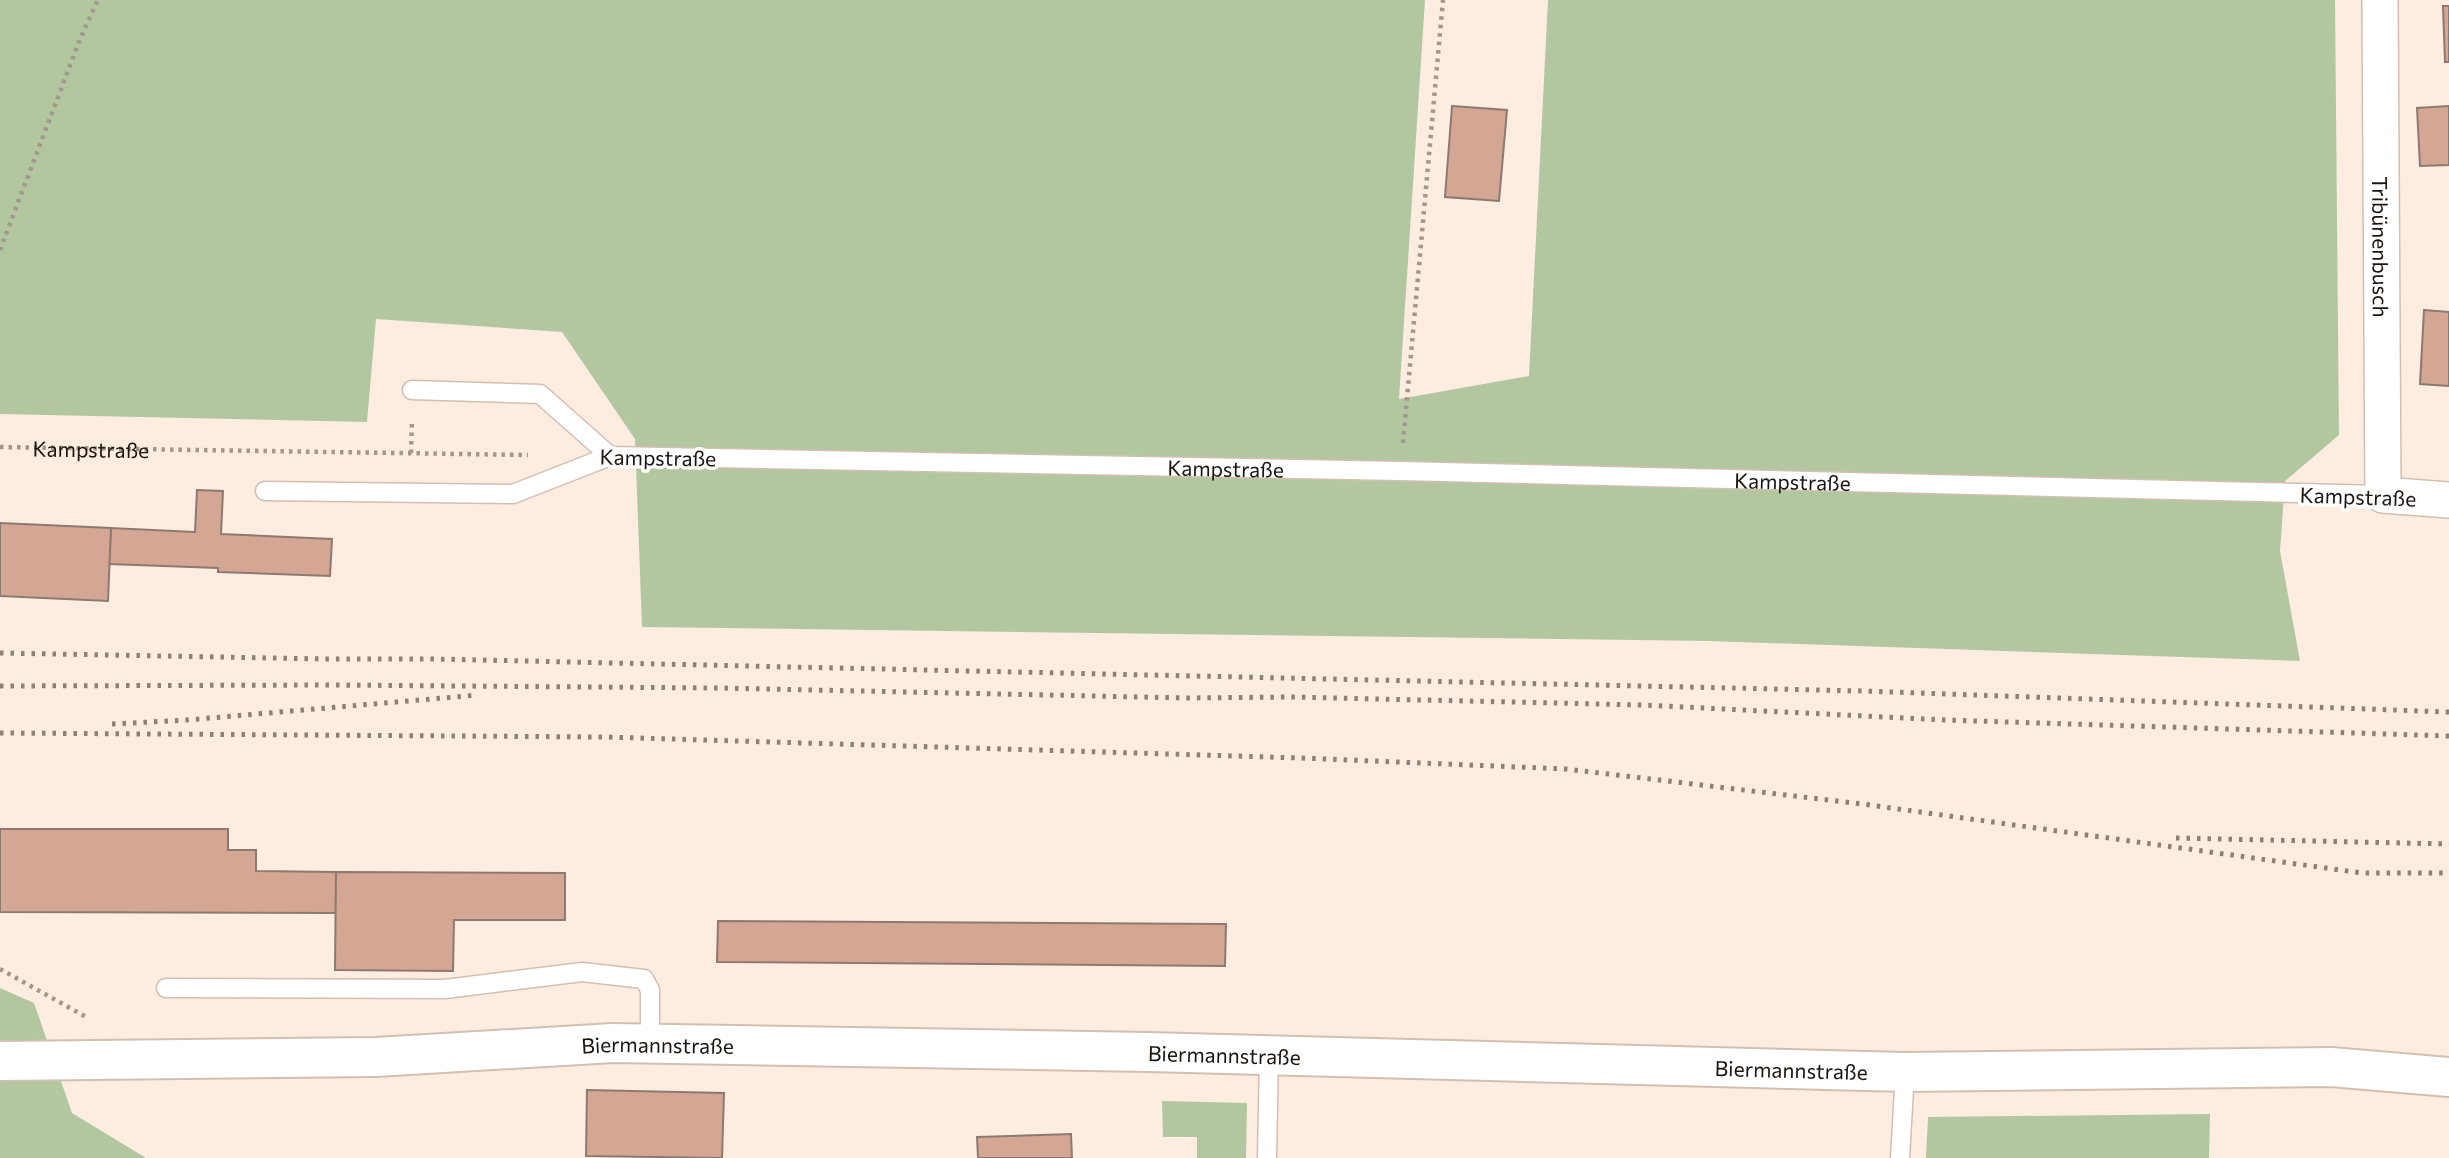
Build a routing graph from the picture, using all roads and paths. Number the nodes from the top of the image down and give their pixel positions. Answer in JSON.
{"nodes":[{"id":1,"x":98,"y":0,"type":"edge"},
{"id":2,"x":1443,"y":0,"type":"edge"},
{"id":3,"x":2380,"y":0,"type":"edge"},
{"id":4,"x":0,"y":250,"type":"edge"},
{"id":5,"x":412,"y":390,"type":"dead end"},
{"id":6,"x":0,"y":447,"type":"edge"},
{"id":7,"x":531,"y":455,"type":"dead end"},
{"id":8,"x":610,"y":456,"type":"junction"},
{"id":9,"x":1400,"y":471,"type":"junction"},
{"id":10,"x":265,"y":491,"type":"dead end"},
{"id":11,"x":2383,"y":495,"type":"junction"},
{"id":12,"x":2449,"y":500,"type":"edge"},
{"id":13,"x":0,"y":969,"type":"edge"},
{"id":14,"x":166,"y":988,"type":"dead end"},
{"id":15,"x":650,"y":1043,"type":"junction"},
{"id":16,"x":1269,"y":1055,"type":"junction"},
{"id":17,"x":0,"y":1061,"type":"edge"},
{"id":18,"x":91,"y":1062,"type":"junction"},
{"id":19,"x":1905,"y":1072,"type":"junction"},
{"id":20,"x":2449,"y":1077,"type":"edge"},
{"id":21,"x":1267,"y":1158,"type":"edge"},
{"id":22,"x":1900,"y":1158,"type":"edge"}],
"edges":[{"from":1,"to":4,"type":"path"},
{"from":2,"to":9,"type":"path"},
{"from":3,"to":11,"type":"street","name":"Tribünenbusch"},
{"from":5,"to":8,"type":"lane"},
{"from":6,"to":7,"type":"path","name":"Kampstraße"},
{"from":8,"to":9,"type":"lane","name":"Kampstraße"},
{"from":8,"to":10,"type":"lane"},
{"from":9,"to":11,"type":"lane","name":"Kampstraße"},
{"from":11,"to":12,"type":"street","name":"Kampstraße"},
{"from":13,"to":18,"type":"path"},
{"from":14,"to":15,"type":"lane"},
{"from":15,"to":16,"type":"street","name":"Biermannstraße"},
{"from":15,"to":18,"type":"street","name":"Biermannstraße"},
{"from":16,"to":19,"type":"street","name":"Biermannstraße"},
{"from":16,"to":21,"type":"lane"},
{"from":17,"to":18,"type":"street","name":"Biermannstraße"},
{"from":19,"to":20,"type":"street","name":"Biermannstraße"},
{"from":19,"to":22,"type":"lane"}]}
